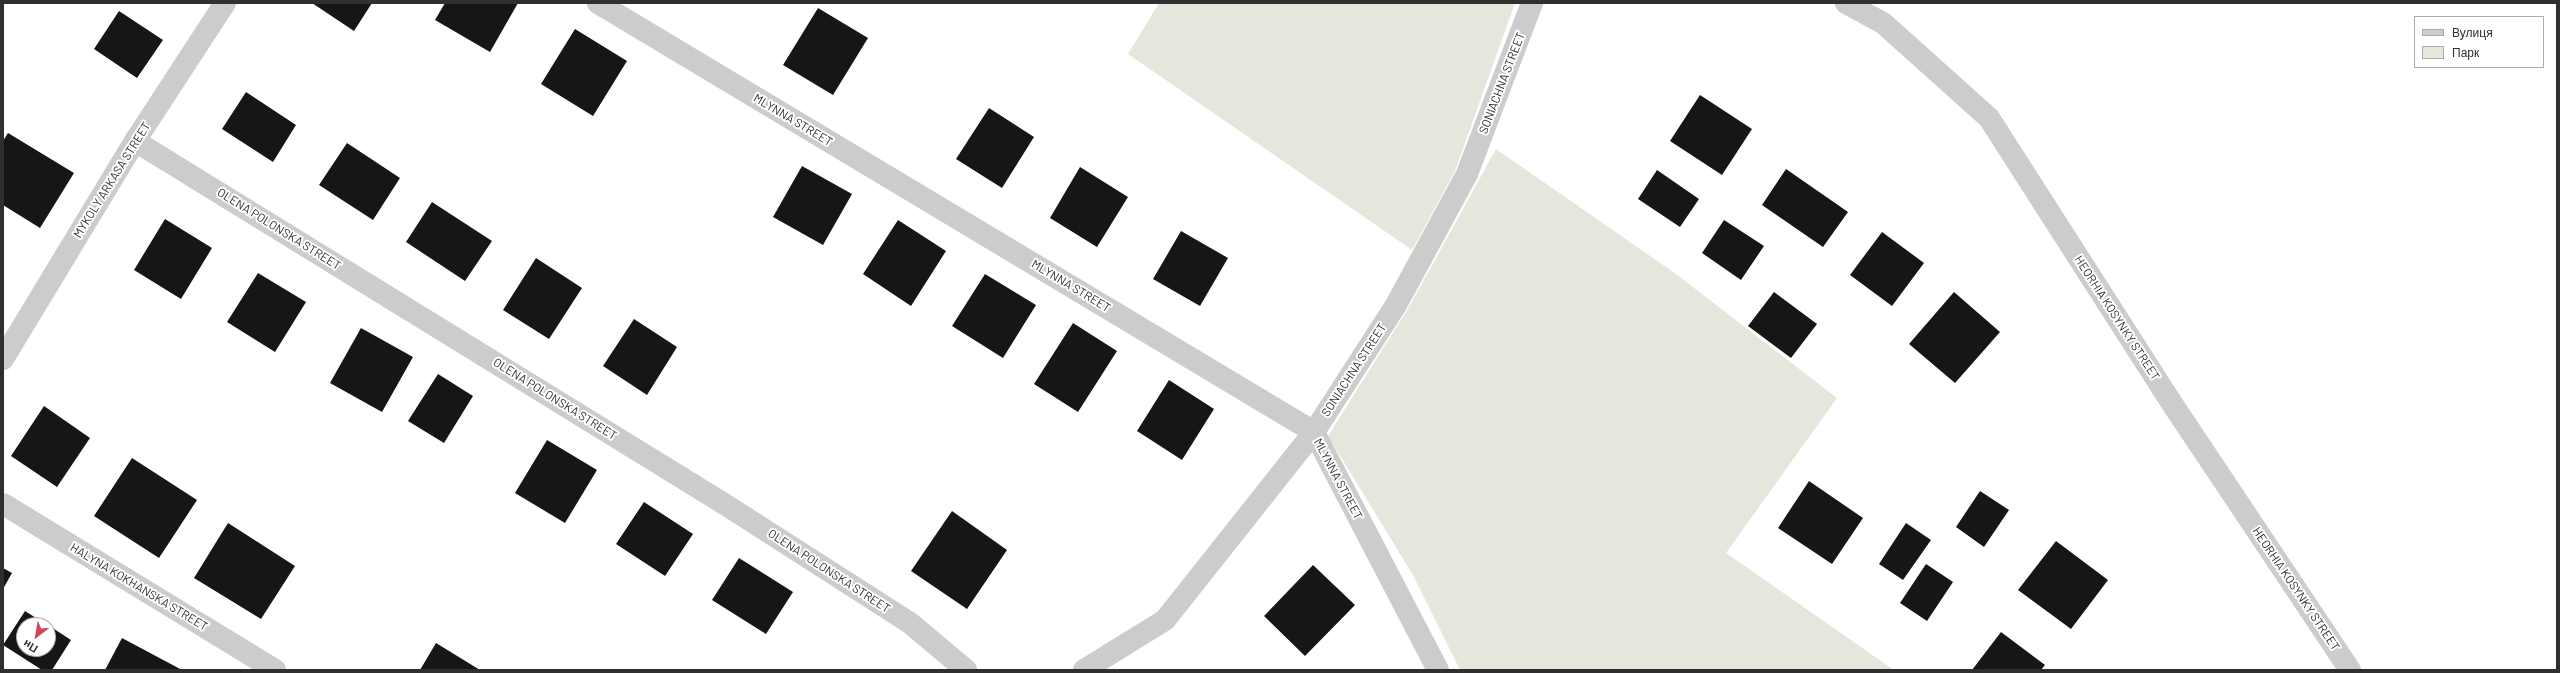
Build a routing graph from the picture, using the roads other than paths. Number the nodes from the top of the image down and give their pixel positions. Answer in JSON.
{"nodes":[{"id":1,"x":225,"y":3,"type":"edge"},
{"id":2,"x":598,"y":3,"type":"edge"},
{"id":3,"x":1532,"y":3,"type":"edge"},
{"id":4,"x":1846,"y":3,"type":"edge"},
{"id":5,"x":136,"y":141,"type":"junction"},
{"id":6,"x":3,"y":360,"type":"edge"},
{"id":7,"x":1314,"y":432,"type":"junction"},
{"id":8,"x":3,"y":504,"type":"edge"},
{"id":9,"x":275,"y":670,"type":"edge"},
{"id":10,"x":966,"y":670,"type":"edge"},
{"id":11,"x":1084,"y":670,"type":"edge"},
{"id":12,"x":1438,"y":670,"type":"edge"},
{"id":13,"x":2350,"y":670,"type":"edge"}],
"edges":[{"from":1,"to":5,"type":"street","name":"MYKOLY ARKASA STREET"},
{"from":2,"to":7,"type":"street","name":"MLYNNA STREET"},
{"from":3,"to":7,"type":"street","name":"SONIACHNA STREET"},
{"from":4,"to":13,"type":"street","name":"HEORHIA KOSYNKY STREET"},
{"from":5,"to":6,"type":"street","name":"MYKOLY ARKASA STREET"},
{"from":5,"to":10,"type":"street","name":"OLENA POLONSKA STREET"},
{"from":7,"to":11,"type":"street","name":"SONIACHNA STREET"},
{"from":7,"to":12,"type":"street","name":"MLYNNA STREET"},
{"from":8,"to":9,"type":"street","name":"HALYNA KOKHANSKA STREET"}]}
